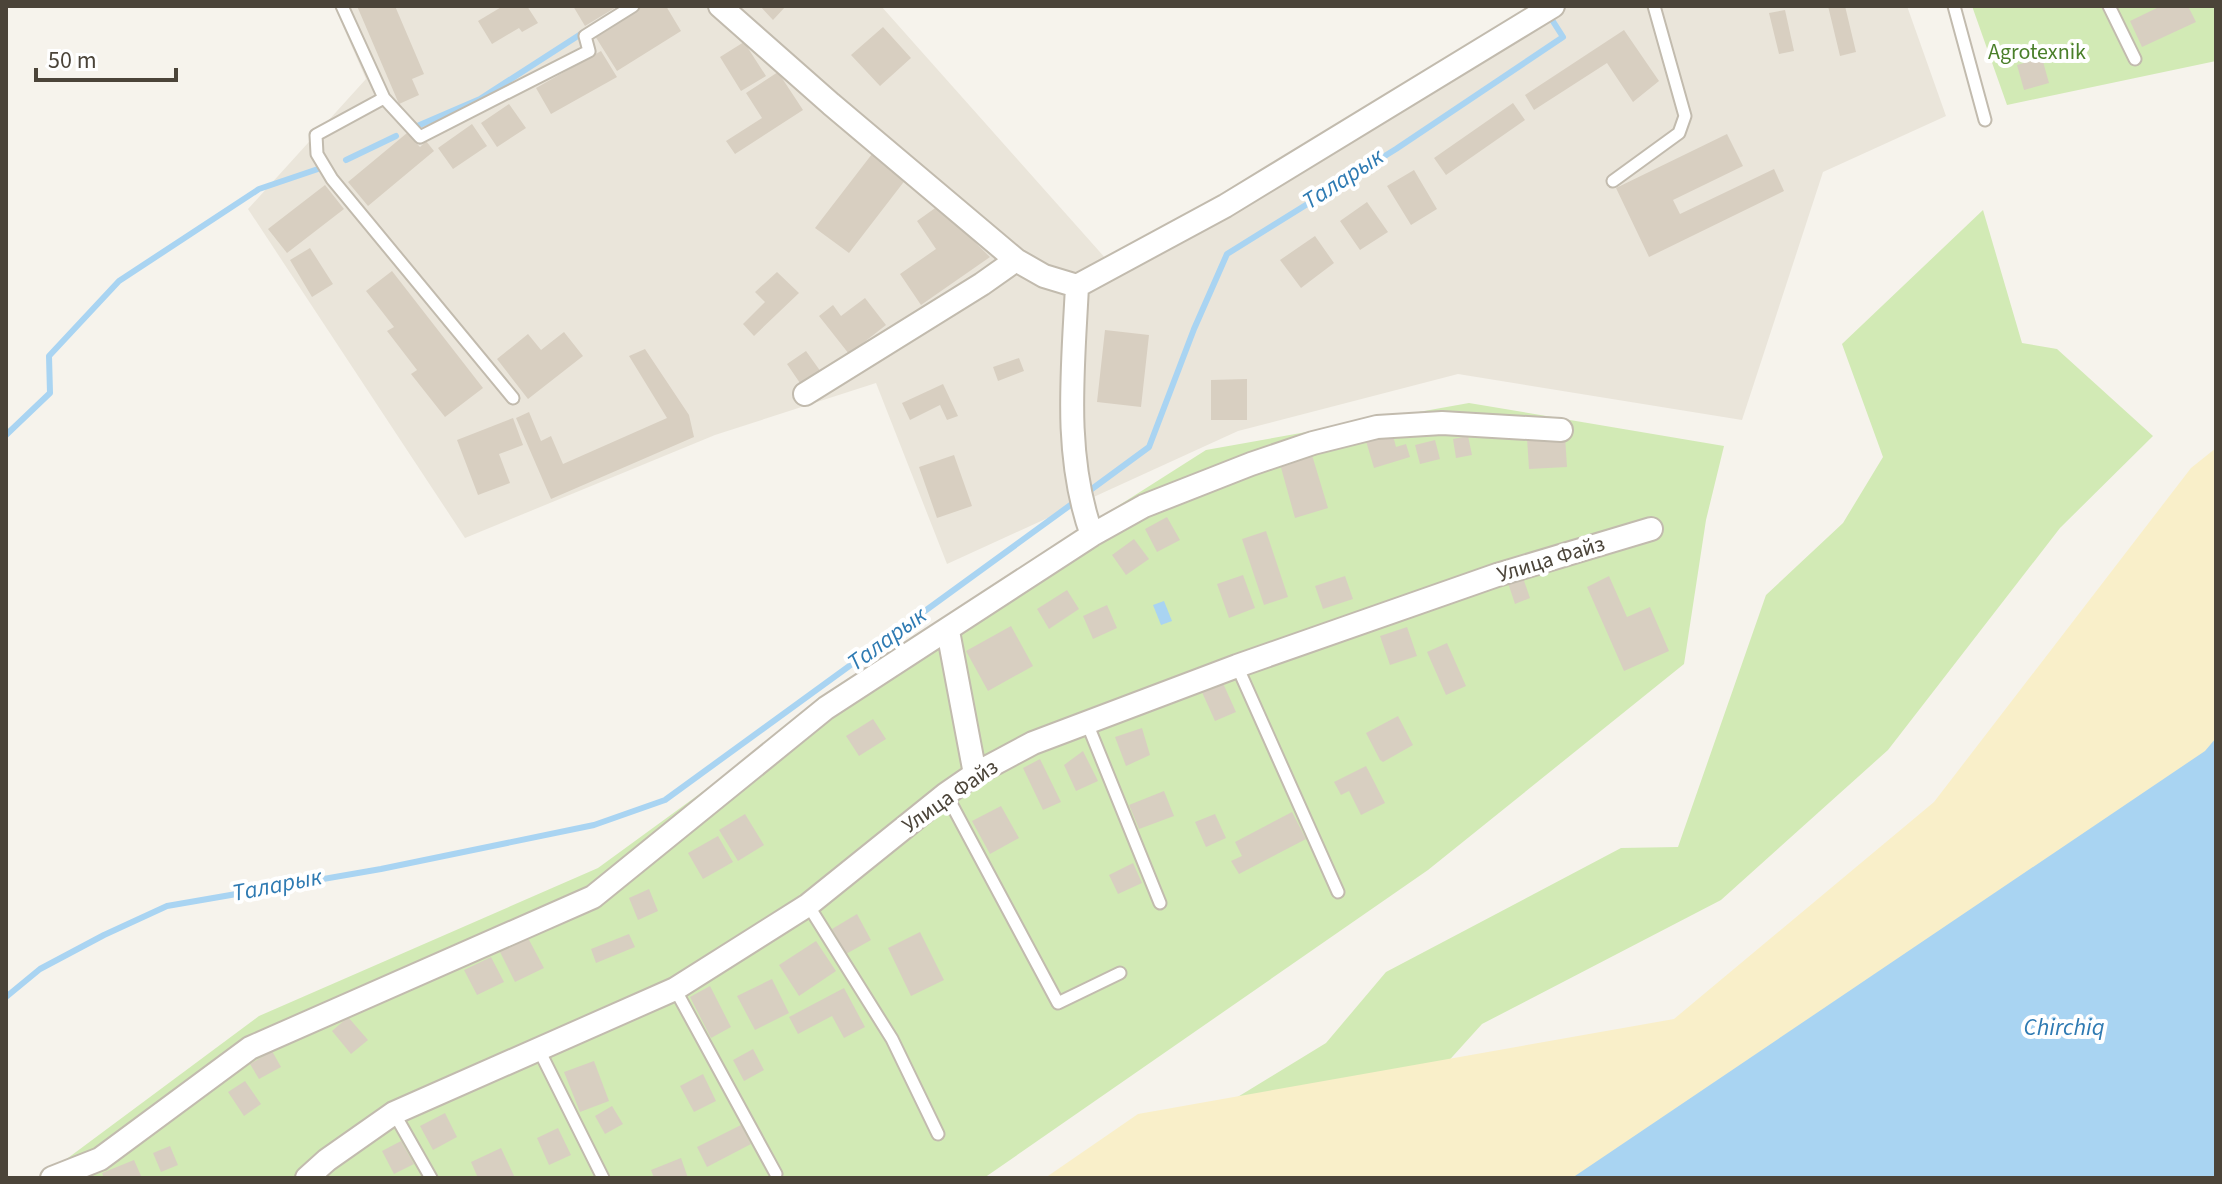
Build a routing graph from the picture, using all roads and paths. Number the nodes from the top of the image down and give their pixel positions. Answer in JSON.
{"nodes":[{"id":1,"x":342,"y":6,"type":"edge"},
{"id":2,"x":633,"y":6,"type":"edge"},
{"id":3,"x":720,"y":6,"type":"edge"},
{"id":4,"x":1654,"y":6,"type":"edge"},
{"id":5,"x":1954,"y":6,"type":"edge"},
{"id":6,"x":2109,"y":6,"type":"edge"},
{"id":7,"x":1543,"y":11,"type":"edge"},
{"id":8,"x":2135,"y":59,"type":"dead end"},
{"id":9,"x":384,"y":98,"type":"junction"},
{"id":10,"x":1985,"y":120,"type":"dead end"},
{"id":11,"x":1613,"y":181,"type":"dead end"},
{"id":12,"x":1016,"y":260,"type":"junction"},
{"id":13,"x":1077,"y":286,"type":"junction"},
{"id":14,"x":805,"y":394,"type":"dead end"},
{"id":15,"x":513,"y":398,"type":"dead end"},
{"id":16,"x":1561,"y":430,"type":"dead end"},
{"id":17,"x":1651,"y":529,"type":"dead end"},
{"id":18,"x":1092,"y":535,"type":"junction"},
{"id":19,"x":948,"y":631,"type":"junction"},
{"id":20,"x":1237,"y":666,"type":"junction"},
{"id":21,"x":1087,"y":723,"type":"junction"},
{"id":22,"x":975,"y":774,"type":"junction"},
{"id":23,"x":946,"y":794,"type":"junction"},
{"id":24,"x":1338,"y":892,"type":"dead end"},
{"id":25,"x":1160,"y":903,"type":"dead end"},
{"id":26,"x":808,"y":905,"type":"junction"},
{"id":27,"x":1120,"y":973,"type":"dead end"},
{"id":28,"x":675,"y":989,"type":"junction"},
{"id":29,"x":538,"y":1048,"type":"junction"},
{"id":30,"x":394,"y":1113,"type":"junction"},
{"id":31,"x":938,"y":1134,"type":"dead end"},
{"id":32,"x":776,"y":1174,"type":"dead end"},
{"id":33,"x":52,"y":1178,"type":"edge"},
{"id":34,"x":307,"y":1178,"type":"edge"},
{"id":35,"x":431,"y":1178,"type":"edge"},
{"id":36,"x":603,"y":1178,"type":"edge"}],
"edges":[{"from":1,"to":9,"type":"lane"},
{"from":2,"to":9,"type":"lane"},
{"from":3,"to":12,"type":"street"},
{"from":4,"to":11,"type":"lane"},
{"from":5,"to":10,"type":"lane"},
{"from":6,"to":8,"type":"lane"},
{"from":7,"to":13,"type":"street"},
{"from":9,"to":15,"type":"lane"},
{"from":12,"to":13,"type":"street"},
{"from":12,"to":14,"type":"street"},
{"from":13,"to":18,"type":"street"},
{"from":16,"to":18,"type":"street"},
{"from":17,"to":20,"type":"street","name":"Улица Файз"},
{"from":18,"to":19,"type":"street"},
{"from":19,"to":22,"type":"street"},
{"from":19,"to":33,"type":"street"},
{"from":20,"to":21,"type":"street","name":"Улица Файз"},
{"from":20,"to":24,"type":"lane"},
{"from":21,"to":22,"type":"street","name":"Улица Файз"},
{"from":21,"to":25,"type":"lane"},
{"from":22,"to":23,"type":"street","name":"Улица Файз"},
{"from":23,"to":26,"type":"street","name":"Улица Файз"},
{"from":23,"to":27,"type":"lane"},
{"from":26,"to":28,"type":"street","name":"Улица Файз"},
{"from":26,"to":31,"type":"lane"},
{"from":28,"to":29,"type":"street","name":"Улица Файз"},
{"from":28,"to":32,"type":"lane"},
{"from":29,"to":30,"type":"street","name":"Улица Файз"},
{"from":29,"to":36,"type":"lane"},
{"from":30,"to":34,"type":"street","name":"Улица Файз"},
{"from":30,"to":35,"type":"lane"}]}
